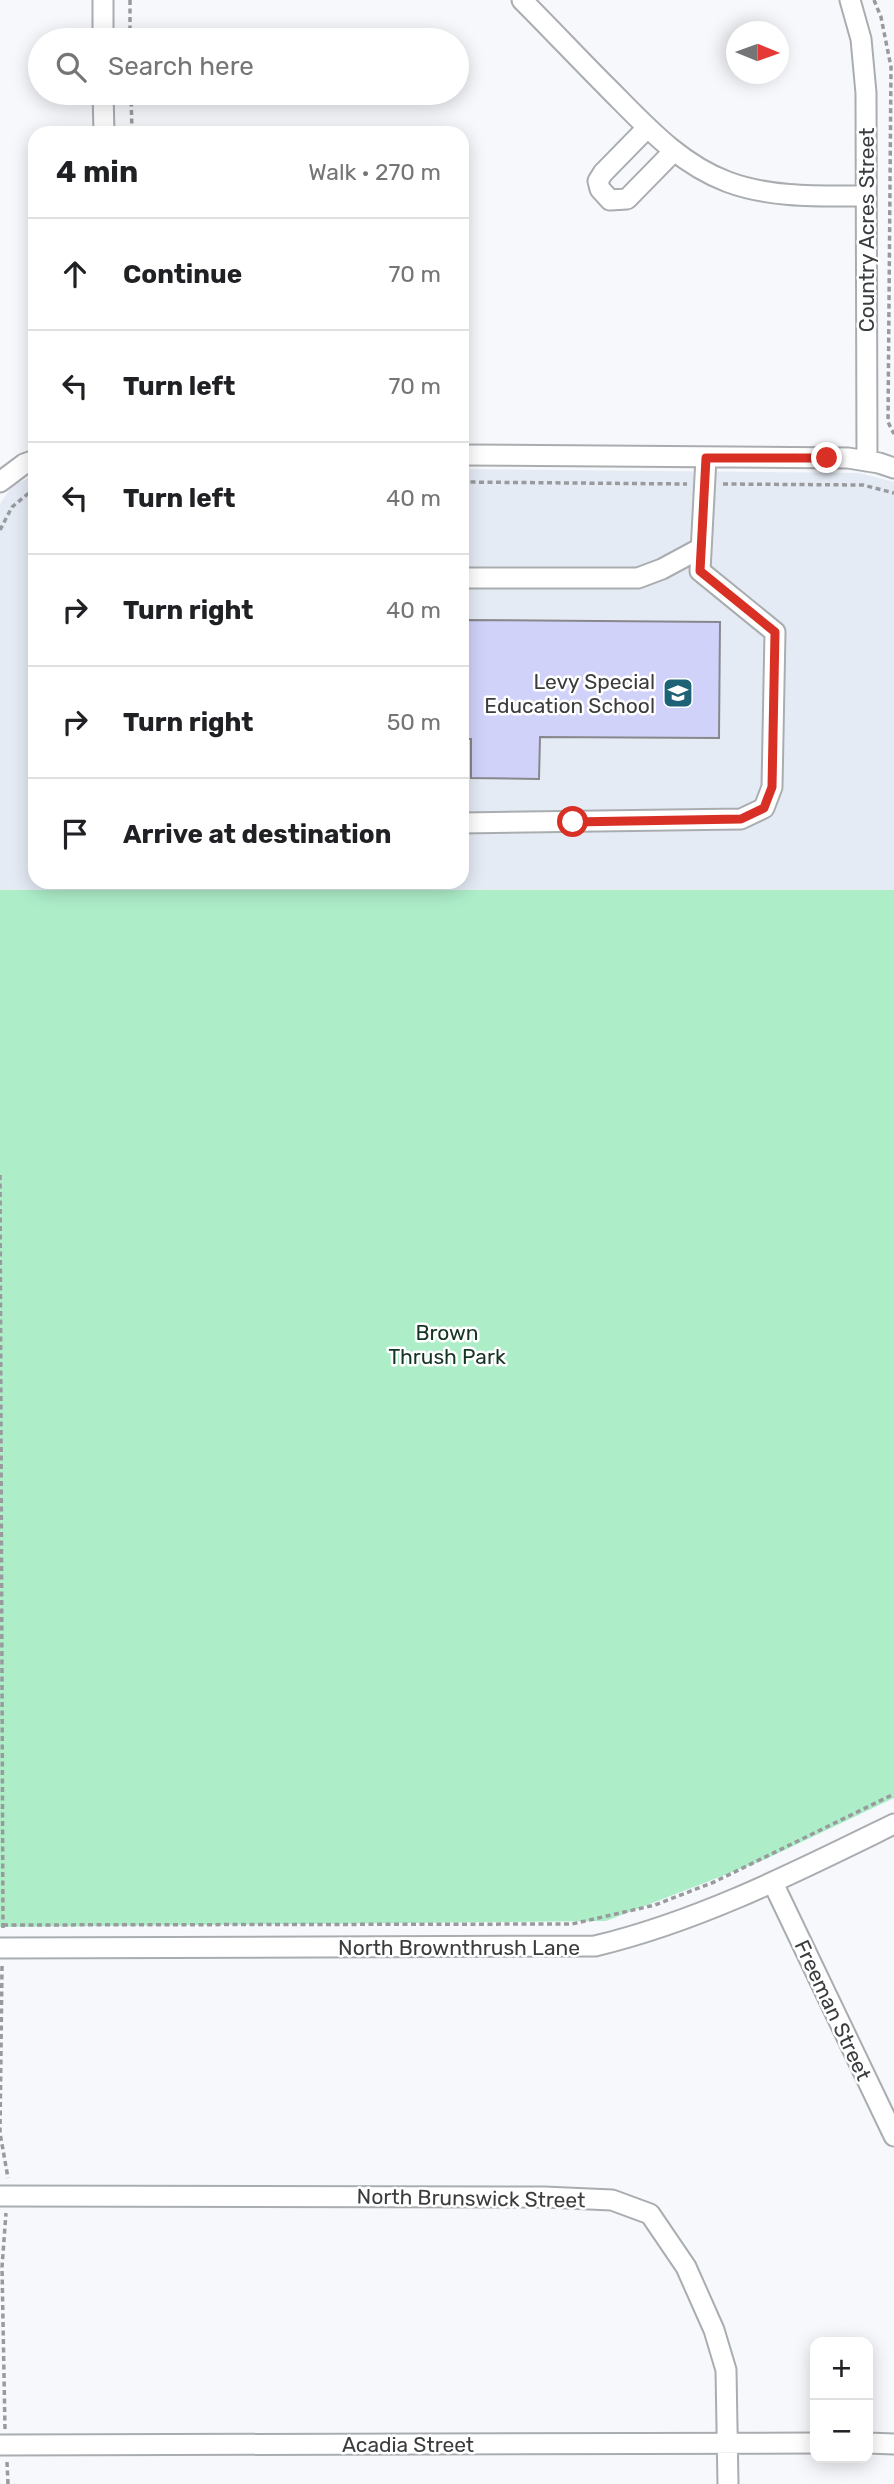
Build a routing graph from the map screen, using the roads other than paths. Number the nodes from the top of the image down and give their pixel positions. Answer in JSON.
{"nodes":[{"id":1,"x":103,"y":0,"type":"edge"},
{"id":2,"x":523,"y":0,"type":"edge"},
{"id":3,"x":850,"y":0,"type":"edge"},
{"id":4,"x":103,"y":28,"type":"edge"},
{"id":5,"x":103,"y":105,"type":"edge"},
{"id":6,"x":103,"y":126,"type":"edge"},
{"id":7,"x":647,"y":128,"type":"junction"},
{"id":8,"x":673,"y":152,"type":"junction"},
{"id":9,"x":866,"y":196,"type":"junction"},
{"id":10,"x":469,"y":455,"type":"edge"},
{"id":11,"x":706,"y":458,"type":"junction"},
{"id":12,"x":867,"y":461,"type":"junction"},
{"id":13,"x":28,"y":463,"type":"edge"},
{"id":14,"x":894,"y":468,"type":"edge"},
{"id":15,"x":0,"y":482,"type":"edge"},
{"id":16,"x":701,"y":548,"type":"junction"},
{"id":17,"x":469,"y":578,"type":"edge"},
{"id":18,"x":469,"y":823,"type":"edge"},
{"id":19,"x":894,"y":1824,"type":"edge"},
{"id":20,"x":773,"y":1883,"type":"junction"},
{"id":21,"x":0,"y":1948,"type":"edge"},
{"id":22,"x":894,"y":2136,"type":"edge"},
{"id":23,"x":0,"y":2196,"type":"edge"},
{"id":24,"x":728,"y":2443,"type":"junction"},
{"id":25,"x":810,"y":2443,"type":"edge"},
{"id":26,"x":873,"y":2444,"type":"edge"},
{"id":27,"x":894,"y":2444,"type":"edge"},
{"id":28,"x":0,"y":2445,"type":"edge"},
{"id":29,"x":728,"y":2484,"type":"edge"}],
"edges":[{"from":1,"to":4,"type":"street"},
{"from":2,"to":7,"type":"street"},
{"from":3,"to":9,"type":"street","name":"Country Acres Street"},
{"from":5,"to":6,"type":"street"},
{"from":7,"to":8,"type":"street"},
{"from":7,"to":8,"type":"street"},
{"from":8,"to":9,"type":"street"},
{"from":9,"to":12,"type":"street","name":"Country Acres Street"},
{"from":10,"to":11,"type":"street"},
{"from":11,"to":12,"type":"street"},
{"from":11,"to":16,"type":"street"},
{"from":12,"to":14,"type":"street"},
{"from":13,"to":15,"type":"street"},
{"from":16,"to":17,"type":"street"},
{"from":16,"to":18,"type":"street"},
{"from":19,"to":20,"type":"street","name":"North Brownthrush Lane"},
{"from":20,"to":21,"type":"street","name":"North Brownthrush Lane"},
{"from":20,"to":22,"type":"street","name":"Freeman Street"},
{"from":23,"to":24,"type":"street","name":"North Brunswick Street"},
{"from":24,"to":25,"type":"street","name":"Acadia Street"},
{"from":24,"to":28,"type":"street","name":"Acadia Street"},
{"from":24,"to":29,"type":"street","name":"North Brunswick Street"},
{"from":26,"to":27,"type":"street"}]}
